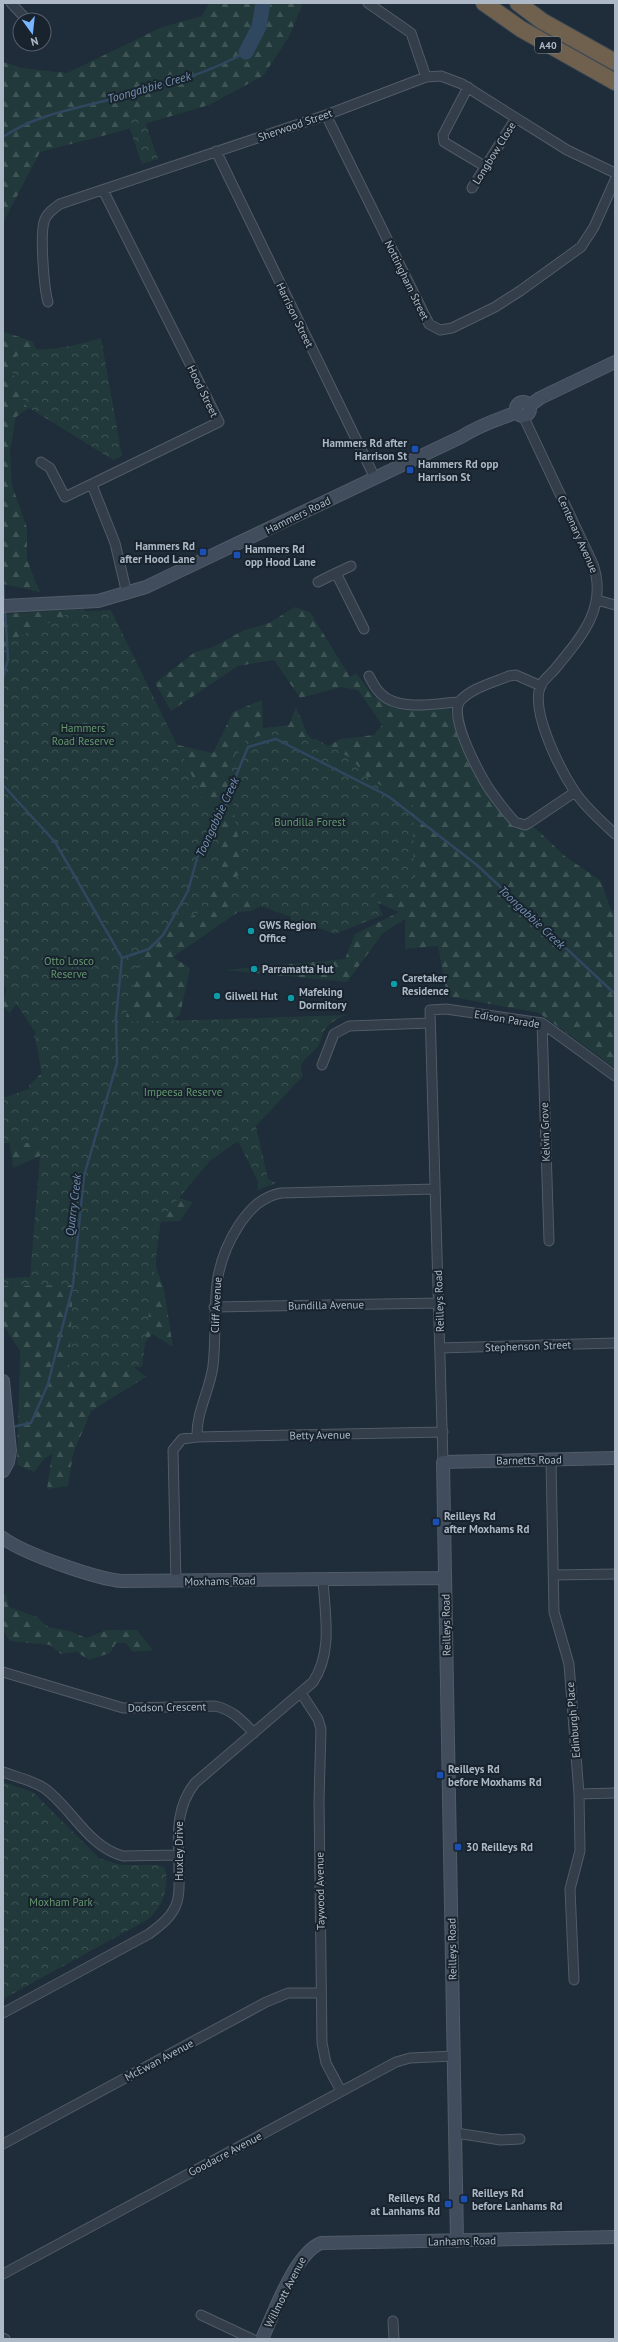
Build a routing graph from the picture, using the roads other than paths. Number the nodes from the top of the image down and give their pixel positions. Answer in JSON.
{"nodes":[{"id":1,"x":11,"y":3,"type":"edge"},
{"id":2,"x":368,"y":3,"type":"edge"},
{"id":3,"x":484,"y":3,"type":"edge"},
{"id":4,"x":518,"y":3,"type":"edge"},
{"id":5,"x":19,"y":12,"type":"edge"},
{"id":6,"x":615,"y":62,"type":"edge"},
{"id":7,"x":426,"y":77,"type":"junction"},
{"id":8,"x":615,"y":82,"type":"edge"},
{"id":9,"x":468,"y":88,"type":"junction"},
{"id":10,"x":326,"y":115,"type":"junction"},
{"id":11,"x":516,"y":118,"type":"junction"},
{"id":12,"x":216,"y":152,"type":"junction"},
{"id":13,"x":486,"y":167,"type":"junction"},
{"id":14,"x":615,"y":173,"type":"edge"},
{"id":15,"x":615,"y":180,"type":"edge"},
{"id":16,"x":472,"y":188,"type":"dead end"},
{"id":17,"x":103,"y":190,"type":"junction"},
{"id":18,"x":48,"y":302,"type":"dead end"},
{"id":19,"x":615,"y":362,"type":"edge"},
{"id":20,"x":524,"y":411,"type":"junction"},
{"id":21,"x":41,"y":462,"type":"dead end"},
{"id":22,"x":375,"y":478,"type":"junction"},
{"id":23,"x":92,"y":485,"type":"junction"},
{"id":24,"x":351,"y":566,"type":"dead end"},
{"id":25,"x":336,"y":573,"type":"junction"},
{"id":26,"x":318,"y":582,"type":"dead end"},
{"id":27,"x":127,"y":594,"type":"junction"},
{"id":28,"x":597,"y":600,"type":"junction"},
{"id":29,"x":615,"y":605,"type":"edge"},
{"id":30,"x":3,"y":606,"type":"edge"},
{"id":31,"x":364,"y":629,"type":"dead end"},
{"id":32,"x":369,"y":676,"type":"dead end"},
{"id":33,"x":541,"y":686,"type":"junction"},
{"id":34,"x":459,"y":702,"type":"junction"},
{"id":35,"x":575,"y":792,"type":"junction"},
{"id":36,"x":615,"y":834,"type":"edge"},
{"id":37,"x":430,"y":1010,"type":"joint"},
{"id":38,"x":430,"y":1023,"type":"junction"},
{"id":39,"x":542,"y":1023,"type":"junction"},
{"id":40,"x":322,"y":1065,"type":"dead end"},
{"id":41,"x":615,"y":1076,"type":"edge"},
{"id":42,"x":435,"y":1190,"type":"junction"},
{"id":43,"x":549,"y":1241,"type":"dead end"},
{"id":44,"x":439,"y":1303,"type":"junction"},
{"id":45,"x":214,"y":1307,"type":"junction"},
{"id":46,"x":615,"y":1343,"type":"edge"},
{"id":47,"x":440,"y":1348,"type":"junction"},
{"id":48,"x":3,"y":1381,"type":"edge"},
{"id":49,"x":442,"y":1432,"type":"junction"},
{"id":50,"x":197,"y":1437,"type":"junction"},
{"id":51,"x":615,"y":1458,"type":"edge"},
{"id":52,"x":551,"y":1460,"type":"junction"},
{"id":53,"x":443,"y":1462,"type":"junction"},
{"id":54,"x":3,"y":1471,"type":"edge"},
{"id":55,"x":3,"y":1538,"type":"edge"},
{"id":56,"x":615,"y":1574,"type":"edge"},
{"id":57,"x":554,"y":1575,"type":"junction"},
{"id":58,"x":445,"y":1578,"type":"junction"},
{"id":59,"x":323,"y":1580,"type":"junction"},
{"id":60,"x":176,"y":1582,"type":"junction"},
{"id":61,"x":3,"y":1672,"type":"edge"},
{"id":62,"x":301,"y":1693,"type":"junction"},
{"id":63,"x":254,"y":1733,"type":"junction"},
{"id":64,"x":3,"y":1772,"type":"edge"},
{"id":65,"x":615,"y":1793,"type":"edge"},
{"id":66,"x":579,"y":1794,"type":"junction"},
{"id":67,"x":179,"y":1855,"type":"junction"},
{"id":68,"x":574,"y":1980,"type":"dead end"},
{"id":69,"x":321,"y":1993,"type":"junction"},
{"id":70,"x":3,"y":2013,"type":"edge"},
{"id":71,"x":454,"y":2056,"type":"junction"},
{"id":72,"x":341,"y":2091,"type":"junction"},
{"id":73,"x":456,"y":2133,"type":"junction"},
{"id":74,"x":520,"y":2138,"type":"dead end"},
{"id":75,"x":3,"y":2144,"type":"edge"},
{"id":76,"x":615,"y":2237,"type":"edge"},
{"id":77,"x":457,"y":2241,"type":"junction"},
{"id":78,"x":311,"y":2248,"type":"joint"},
{"id":79,"x":3,"y":2274,"type":"edge"},
{"id":80,"x":201,"y":2315,"type":"dead end"},
{"id":81,"x":394,"y":2321,"type":"dead end"},
{"id":82,"x":252,"y":2339,"type":"edge"},
{"id":83,"x":262,"y":2339,"type":"edge"},
{"id":84,"x":394,"y":2339,"type":"edge"}],
"edges":[{"from":1,"to":5,"type":"street"},
{"from":2,"to":7,"type":"street"},
{"from":3,"to":8,"type":"highway","number":"A40"},
{"from":4,"to":6,"type":"highway","number":"A40"},
{"from":7,"to":9,"type":"street","name":"Sherwood Street"},
{"from":7,"to":10,"type":"street","name":"Sherwood Street"},
{"from":9,"to":11,"type":"street","name":"Sherwood Street"},
{"from":9,"to":13,"type":"street"},
{"from":10,"to":12,"type":"street","name":"Sherwood Street"},
{"from":10,"to":15,"type":"street","name":"Nottingham Street"},
{"from":11,"to":13,"type":"street","name":"Longbow Close"},
{"from":11,"to":14,"type":"street","name":"Sherwood Street"},
{"from":12,"to":17,"type":"street","name":"Sherwood Street"},
{"from":12,"to":22,"type":"street","name":"Harrison Street"},
{"from":13,"to":16,"type":"street","name":"Longbow Close"},
{"from":17,"to":18,"type":"street","name":"Sherwood Street"},
{"from":17,"to":23,"type":"street","name":"Hood Street"},
{"from":19,"to":20,"type":"street","name":"Hammers Road"},
{"from":20,"to":22,"type":"street","name":"Hammers Road"},
{"from":20,"to":28,"type":"street","name":"Centenary Avenue"},
{"from":21,"to":23,"type":"street","name":"Hood Street"},
{"from":22,"to":27,"type":"street","name":"Hammers Road"},
{"from":23,"to":27,"type":"street"},
{"from":24,"to":25,"type":"street"},
{"from":25,"to":26,"type":"street"},
{"from":25,"to":31,"type":"street"},
{"from":27,"to":30,"type":"street","name":"Hammers Road"},
{"from":28,"to":29,"type":"street"},
{"from":28,"to":33,"type":"street","name":"Centenary Avenue"},
{"from":32,"to":34,"type":"street"},
{"from":33,"to":34,"type":"street"},
{"from":33,"to":35,"type":"street"},
{"from":34,"to":35,"type":"street"},
{"from":35,"to":36,"type":"street"},
{"from":37,"to":38,"type":"street","name":"Reilleys Road"},
{"from":37,"to":39,"type":"street","name":"Edison Parade"},
{"from":38,"to":40,"type":"street"},
{"from":38,"to":42,"type":"street","name":"Reilleys Road"},
{"from":39,"to":41,"type":"street","name":"Edison Parade"},
{"from":39,"to":43,"type":"street","name":"Kelvin Grove"},
{"from":42,"to":44,"type":"street","name":"Reilleys Road"},
{"from":42,"to":45,"type":"street","name":"Cliff Avenue"},
{"from":44,"to":45,"type":"street","name":"Bundilla Avenue"},
{"from":44,"to":47,"type":"street","name":"Reilleys Road"},
{"from":45,"to":50,"type":"street","name":"Cliff Avenue"},
{"from":46,"to":47,"type":"street","name":"Stephenson Street"},
{"from":47,"to":49,"type":"street","name":"Reilleys Road"},
{"from":48,"to":54,"type":"street"},
{"from":49,"to":50,"type":"street","name":"Betty Avenue"},
{"from":49,"to":53,"type":"street","name":"Reilleys Road"},
{"from":50,"to":60,"type":"street"},
{"from":51,"to":52,"type":"street","name":"Barnetts Road"},
{"from":52,"to":53,"type":"street","name":"Barnetts Road"},
{"from":52,"to":57,"type":"street","name":"Edinburgh Place"},
{"from":53,"to":58,"type":"street","name":"Reilleys Road"},
{"from":55,"to":60,"type":"street","name":"Moxhams Road"},
{"from":56,"to":57,"type":"street"},
{"from":57,"to":66,"type":"street","name":"Edinburgh Place"},
{"from":58,"to":59,"type":"street","name":"Moxhams Road"},
{"from":58,"to":71,"type":"street","name":"Reilleys Road"},
{"from":59,"to":60,"type":"street","name":"Moxhams Road"},
{"from":59,"to":62,"type":"street","name":"Huxley Drive"},
{"from":61,"to":63,"type":"street","name":"Dodson Crescent"},
{"from":62,"to":63,"type":"street","name":"Huxley Drive"},
{"from":62,"to":69,"type":"street","name":"Taywood Avenue"},
{"from":63,"to":67,"type":"street","name":"Huxley Drive"},
{"from":64,"to":67,"type":"street"},
{"from":65,"to":66,"type":"street"},
{"from":66,"to":68,"type":"street","name":"Edinburgh Place"},
{"from":67,"to":70,"type":"street","name":"Huxley Drive"},
{"from":69,"to":72,"type":"street","name":"Taywood Avenue"},
{"from":69,"to":75,"type":"street","name":"McEwan Avenue"},
{"from":71,"to":72,"type":"street","name":"Goodacre Avenue"},
{"from":71,"to":73,"type":"street","name":"Reilleys Road"},
{"from":72,"to":79,"type":"street","name":"Goodacre Avenue"},
{"from":73,"to":74,"type":"street"},
{"from":73,"to":77,"type":"street","name":"Reilleys Road"},
{"from":76,"to":77,"type":"street","name":"Lanhams Road"},
{"from":77,"to":78,"type":"street","name":"Lanhams Road"},
{"from":78,"to":83,"type":"street","name":"Willmott Avenue"},
{"from":80,"to":82,"type":"street"},
{"from":81,"to":84,"type":"street"}]}
